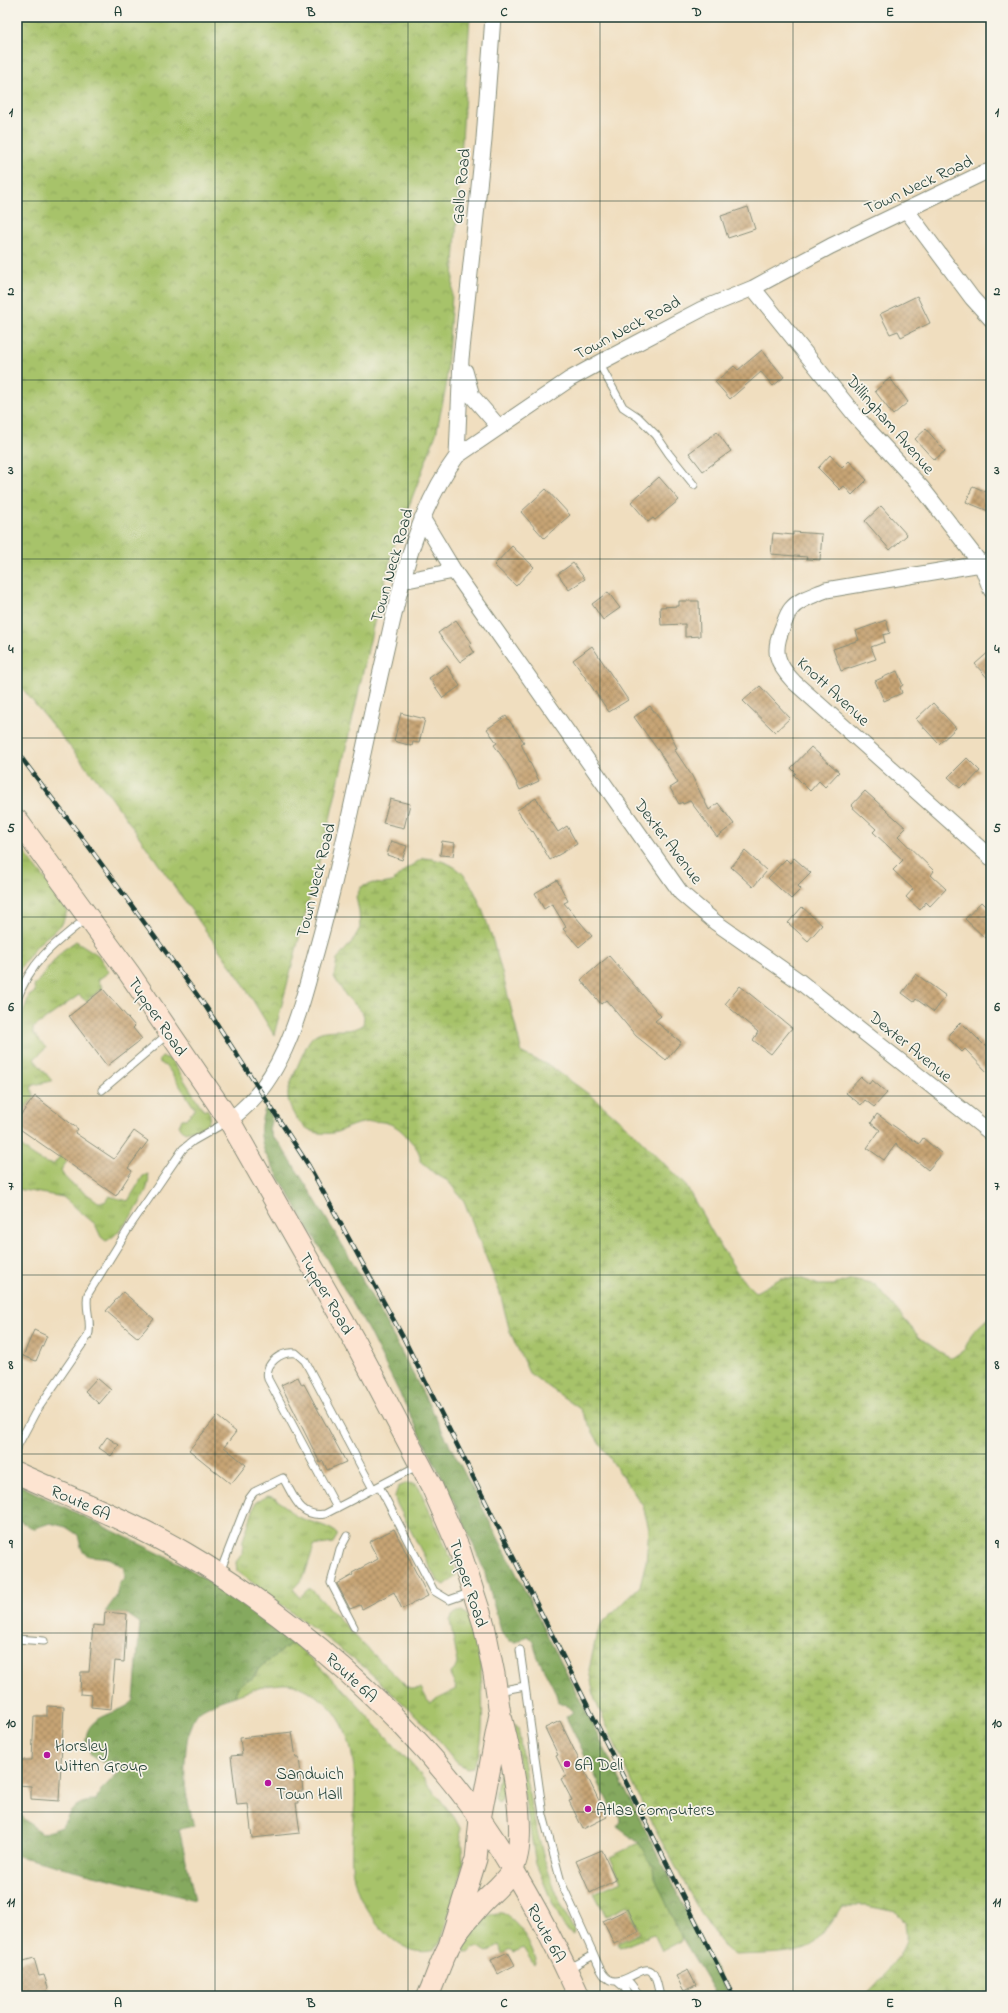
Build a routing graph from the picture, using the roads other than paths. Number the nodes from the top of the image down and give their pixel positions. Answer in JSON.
{"nodes":[{"id":1,"x":493,"y":17,"type":"edge"},
{"id":2,"x":991,"y":171,"type":"edge"},
{"id":3,"x":907,"y":211,"type":"junction"},
{"id":4,"x":753,"y":288,"type":"junction"},
{"id":5,"x":991,"y":319,"type":"edge"},
{"id":6,"x":461,"y":359,"type":"junction"},
{"id":7,"x":599,"y":363,"type":"junction"},
{"id":8,"x":500,"y":427,"type":"junction"},
{"id":9,"x":457,"y":456,"type":"junction"},
{"id":10,"x":694,"y":485,"type":"dead end"},
{"id":11,"x":422,"y":518,"type":"junction"},
{"id":12,"x":986,"y":562,"type":"edge"},
{"id":13,"x":454,"y":570,"type":"junction"},
{"id":14,"x":402,"y":581,"type":"junction"},
{"id":15,"x":991,"y":590,"type":"edge"},
{"id":16,"x":17,"y":820,"type":"edge"},
{"id":17,"x":991,"y":858,"type":"edge"},
{"id":18,"x":88,"y":917,"type":"junction"},
{"id":19,"x":17,"y":1000,"type":"edge"},
{"id":20,"x":169,"y":1032,"type":"junction"},
{"id":21,"x":102,"y":1090,"type":"dead end"},
{"id":22,"x":229,"y":1120,"type":"junction"},
{"id":23,"x":991,"y":1134,"type":"edge"},
{"id":24,"x":17,"y":1447,"type":"edge"},
{"id":25,"x":420,"y":1464,"type":"junction"},
{"id":26,"x":17,"y":1473,"type":"edge"},
{"id":27,"x":376,"y":1487,"type":"junction"},
{"id":28,"x":337,"y":1508,"type":"junction"},
{"id":29,"x":347,"y":1536,"type":"dead end"},
{"id":30,"x":220,"y":1574,"type":"junction"},
{"id":31,"x":474,"y":1592,"type":"junction"},
{"id":32,"x":354,"y":1628,"type":"dead end"},
{"id":33,"x":17,"y":1639,"type":"edge"},
{"id":34,"x":44,"y":1641,"type":"dead end"},
{"id":35,"x":520,"y":1650,"type":"dead end"},
{"id":36,"x":525,"y":1686,"type":"junction"},
{"id":37,"x":497,"y":1691,"type":"junction"},
{"id":38,"x":500,"y":1714,"type":"junction"},
{"id":39,"x":480,"y":1819,"type":"junction"},
{"id":40,"x":512,"y":1870,"type":"junction"},
{"id":41,"x":448,"y":1949,"type":"junction"},
{"id":42,"x":594,"y":1956,"type":"junction"},
{"id":43,"x":566,"y":1969,"type":"junction"},
{"id":44,"x":620,"y":1981,"type":"junction"},
{"id":45,"x":428,"y":1996,"type":"edge"},
{"id":46,"x":579,"y":1996,"type":"edge"},
{"id":47,"x":628,"y":1996,"type":"edge"},
{"id":48,"x":640,"y":1996,"type":"edge"},
{"id":49,"x":660,"y":1996,"type":"edge"}],
"edges":[{"from":1,"to":6,"type":"street","name":"Gallo Road"},
{"from":2,"to":3,"type":"street","name":"Town Neck Road"},
{"from":3,"to":4,"type":"street","name":"Town Neck Road"},
{"from":3,"to":5,"type":"street"},
{"from":4,"to":7,"type":"street","name":"Town Neck Road"},
{"from":4,"to":12,"type":"street","name":"Dillingham Avenue"},
{"from":6,"to":8,"type":"street","name":"Gallo Road"},
{"from":6,"to":9,"type":"street","name":"Gallo Road"},
{"from":7,"to":8,"type":"street","name":"Town Neck Road"},
{"from":7,"to":10,"type":"lane"},
{"from":8,"to":9,"type":"street","name":"Town Neck Road"},
{"from":9,"to":11,"type":"street","name":"Town Neck Road"},
{"from":11,"to":13,"type":"street","name":"Dexter Avenue"},
{"from":11,"to":14,"type":"street","name":"Town Neck Road"},
{"from":12,"to":15,"type":"street","name":"Dillingham Avenue"},
{"from":12,"to":17,"type":"street","name":"Knott Avenue"},
{"from":13,"to":14,"type":"street"},
{"from":13,"to":23,"type":"street","name":"Dexter Avenue"},
{"from":14,"to":22,"type":"street","name":"Town Neck Road"},
{"from":16,"to":18,"type":"main road","name":"Tupper Road"},
{"from":18,"to":19,"type":"lane"},
{"from":18,"to":20,"type":"main road","name":"Tupper Road"},
{"from":20,"to":21,"type":"lane"},
{"from":20,"to":22,"type":"main road","name":"Tupper Road"},
{"from":22,"to":24,"type":"lane"},
{"from":22,"to":25,"type":"main road","name":"Tupper Road"},
{"from":25,"to":27,"type":"lane"},
{"from":25,"to":31,"type":"main road","name":"Tupper Road"},
{"from":26,"to":30,"type":"main road","name":"Route 6A"},
{"from":27,"to":28,"type":"lane"},
{"from":27,"to":28,"type":"lane"},
{"from":27,"to":31,"type":"lane"},
{"from":28,"to":30,"type":"lane"},
{"from":29,"to":32,"type":"lane"},
{"from":30,"to":39,"type":"main road","name":"Route 6A"},
{"from":31,"to":37,"type":"main road","name":"Tupper Road"},
{"from":33,"to":34,"type":"lane"},
{"from":35,"to":36,"type":"lane"},
{"from":36,"to":37,"type":"lane"},
{"from":36,"to":42,"type":"lane"},
{"from":37,"to":38,"type":"main road","name":"Tupper Road"},
{"from":38,"to":39,"type":"main road","name":"Tupper Road"},
{"from":38,"to":40,"type":"main road"},
{"from":39,"to":40,"type":"main road","name":"Route 6A"},
{"from":39,"to":41,"type":"main road","name":"Tupper Road"},
{"from":40,"to":41,"type":"main road"},
{"from":40,"to":43,"type":"main road","name":"Route 6A"},
{"from":41,"to":45,"type":"main road"},
{"from":42,"to":43,"type":"lane"},
{"from":42,"to":44,"type":"lane"},
{"from":43,"to":46,"type":"main road","name":"Route 6A"},
{"from":44,"to":47,"type":"lane"},
{"from":44,"to":48,"type":"lane"},
{"from":44,"to":49,"type":"lane"}]}
